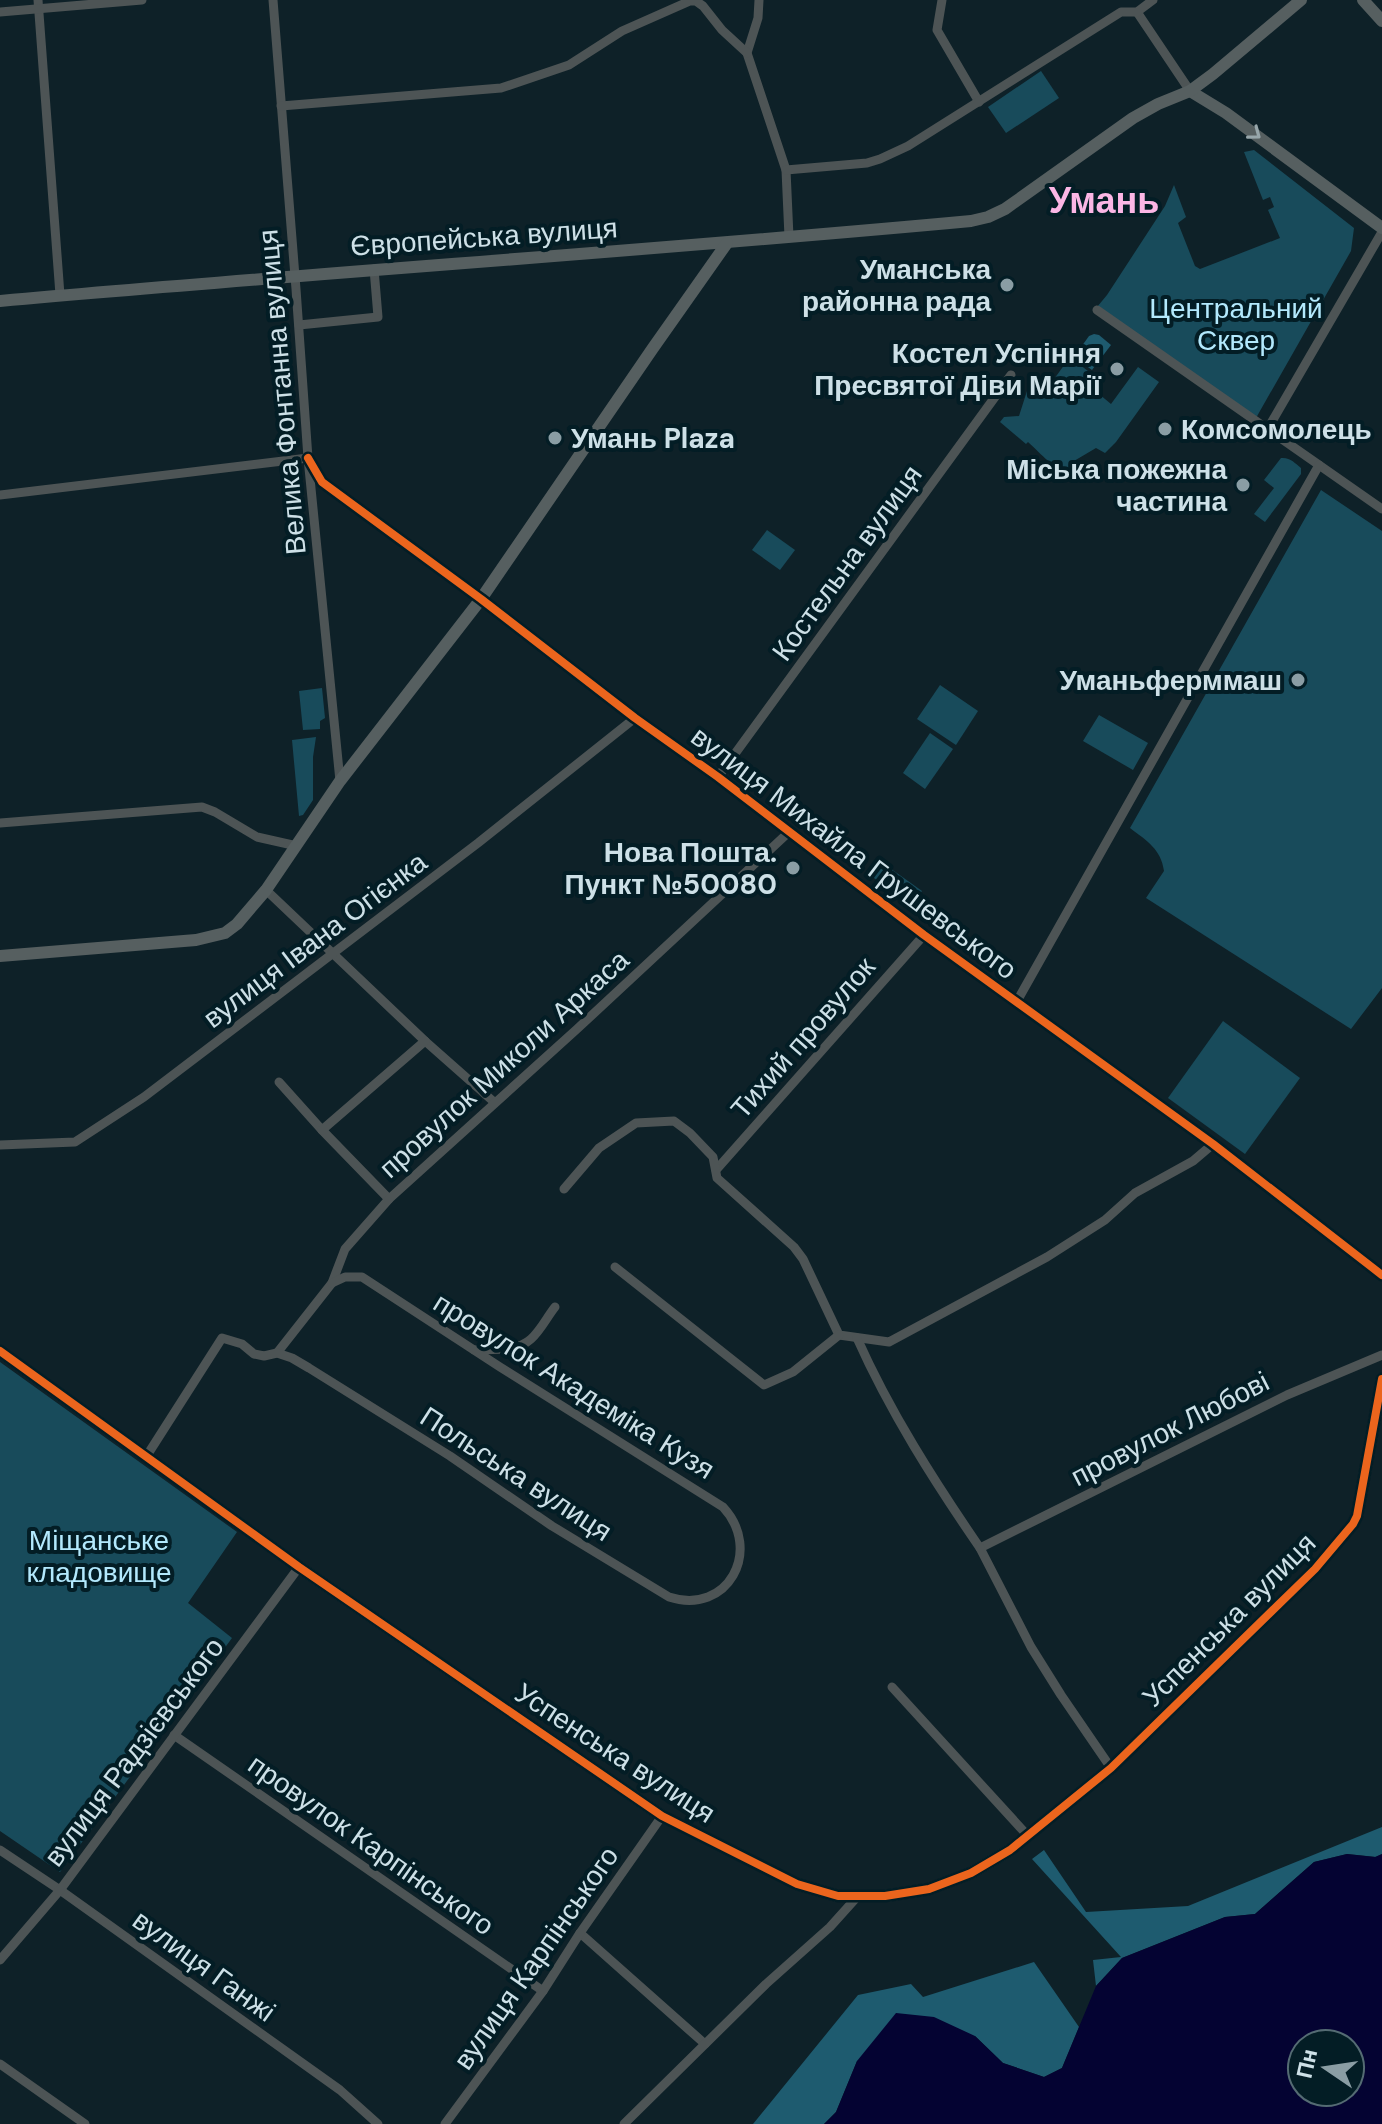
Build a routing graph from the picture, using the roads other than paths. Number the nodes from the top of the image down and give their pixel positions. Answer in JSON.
{"nodes":[{"id":1,"x":142,"y":0,"type":"edge"},
{"id":2,"x":273,"y":0,"type":"edge"},
{"id":3,"x":759,"y":0,"type":"edge"},
{"id":4,"x":942,"y":0,"type":"edge"},
{"id":5,"x":1153,"y":0,"type":"edge"},
{"id":6,"x":1301,"y":0,"type":"edge"},
{"id":7,"x":1363,"y":0,"type":"edge"},
{"id":8,"x":38,"y":4,"type":"edge"},
{"id":9,"x":0,"y":12,"type":"edge"},
{"id":10,"x":1137,"y":12,"type":"junction"},
{"id":11,"x":1382,"y":21,"type":"edge"},
{"id":12,"x":747,"y":53,"type":"junction"},
{"id":13,"x":1190,"y":91,"type":"junction"},
{"id":14,"x":979,"y":102,"type":"junction"},
{"id":15,"x":281,"y":106,"type":"junction"},
{"id":16,"x":786,"y":170,"type":"junction"},
{"id":17,"x":1382,"y":230,"type":"edge"},
{"id":18,"x":789,"y":237,"type":"junction"},
{"id":19,"x":727,"y":243,"type":"junction"},
{"id":20,"x":374,"y":269,"type":"junction"},
{"id":21,"x":295,"y":275,"type":"junction"},
{"id":22,"x":60,"y":295,"type":"junction"},
{"id":23,"x":0,"y":301,"type":"edge"},
{"id":24,"x":1097,"y":310,"type":"dead end"},
{"id":25,"x":299,"y":325,"type":"junction"},
{"id":26,"x":1011,"y":375,"type":"dead end"},
{"id":27,"x":1267,"y":430,"type":"junction"},
{"id":28,"x":308,"y":458,"type":"junction"},
{"id":29,"x":1319,"y":465,"type":"junction"},
{"id":30,"x":0,"y":495,"type":"edge"},
{"id":31,"x":1382,"y":509,"type":"edge"},
{"id":32,"x":481,"y":599,"type":"junction"},
{"id":33,"x":635,"y":718,"type":"junction"},
{"id":34,"x":718,"y":777,"type":"junction"},
{"id":35,"x":340,"y":781,"type":"junction"},
{"id":36,"x":0,"y":823,"type":"edge"},
{"id":37,"x":789,"y":832,"type":"junction"},
{"id":38,"x":297,"y":846,"type":"junction"},
{"id":39,"x":266,"y":890,"type":"junction"},
{"id":40,"x":924,"y":935,"type":"junction"},
{"id":41,"x":332,"y":954,"type":"junction"},
{"id":42,"x":0,"y":956,"type":"edge"},
{"id":43,"x":1016,"y":1003,"type":"junction"},
{"id":44,"x":425,"y":1041,"type":"junction"},
{"id":45,"x":279,"y":1082,"type":"dead end"},
{"id":46,"x":494,"y":1102,"type":"junction"},
{"id":47,"x":322,"y":1130,"type":"junction"},
{"id":48,"x":1213,"y":1144,"type":"junction"},
{"id":49,"x":0,"y":1145,"type":"edge"},
{"id":50,"x":716,"y":1170,"type":"junction"},
{"id":51,"x":564,"y":1189,"type":"dead end"},
{"id":52,"x":389,"y":1199,"type":"junction"},
{"id":53,"x":615,"y":1267,"type":"dead end"},
{"id":54,"x":1382,"y":1275,"type":"edge"},
{"id":55,"x":332,"y":1283,"type":"junction"},
{"id":56,"x":555,"y":1307,"type":"dead end"},
{"id":57,"x":839,"y":1335,"type":"junction"},
{"id":58,"x":857,"y":1338,"type":"junction"},
{"id":59,"x":474,"y":1350,"type":"junction"},
{"id":60,"x":0,"y":1351,"type":"edge"},
{"id":61,"x":277,"y":1353,"type":"junction"},
{"id":62,"x":1382,"y":1355,"type":"edge"},
{"id":63,"x":1382,"y":1379,"type":"edge"},
{"id":64,"x":146,"y":1457,"type":"junction"},
{"id":65,"x":980,"y":1548,"type":"junction"},
{"id":66,"x":299,"y":1567,"type":"junction"},
{"id":67,"x":731,"y":1578,"type":"joint"},
{"id":68,"x":892,"y":1687,"type":"dead end"},
{"id":69,"x":174,"y":1735,"type":"junction"},
{"id":70,"x":1111,"y":1768,"type":"junction"},
{"id":71,"x":662,"y":1816,"type":"junction"},
{"id":72,"x":1028,"y":1836,"type":"junction"},
{"id":73,"x":0,"y":1850,"type":"edge"},
{"id":74,"x":60,"y":1890,"type":"junction"},
{"id":75,"x":857,"y":1897,"type":"junction"},
{"id":76,"x":580,"y":1933,"type":"junction"},
{"id":77,"x":0,"y":1960,"type":"edge"},
{"id":78,"x":543,"y":1991,"type":"junction"},
{"id":79,"x":705,"y":2044,"type":"junction"},
{"id":80,"x":0,"y":2064,"type":"edge"},
{"id":81,"x":85,"y":2124,"type":"edge"},
{"id":82,"x":378,"y":2124,"type":"edge"},
{"id":83,"x":445,"y":2124,"type":"edge"},
{"id":84,"x":624,"y":2124,"type":"edge"}],
"edges":[{"from":1,"to":8,"type":"street"},
{"from":2,"to":15,"type":"street","name":"Велика Фонтанна вулиця"},
{"from":3,"to":12,"type":"street"},
{"from":4,"to":14,"type":"street"},
{"from":5,"to":10,"type":"street"},
{"from":6,"to":13,"type":"street","name":"Європейська вулиця"},
{"from":7,"to":11,"type":"street"},
{"from":8,"to":9,"type":"street"},
{"from":8,"to":22,"type":"street"},
{"from":10,"to":13,"type":"street"},
{"from":10,"to":14,"type":"street"},
{"from":12,"to":15,"type":"street"},
{"from":12,"to":16,"type":"street"},
{"from":13,"to":17,"type":"street","one_way":true},
{"from":13,"to":18,"type":"street","name":"Європейська вулиця"},
{"from":14,"to":16,"type":"street"},
{"from":15,"to":21,"type":"street","name":"Велика Фонтанна вулиця"},
{"from":16,"to":18,"type":"street"},
{"from":17,"to":27,"type":"street"},
{"from":18,"to":19,"type":"street","name":"Європейська вулиця"},
{"from":19,"to":20,"type":"street","name":"Європейська вулиця"},
{"from":19,"to":32,"type":"street"},
{"from":20,"to":21,"type":"street","name":"Європейська вулиця"},
{"from":20,"to":25,"type":"street"},
{"from":21,"to":22,"type":"street","name":"Європейська вулиця"},
{"from":21,"to":25,"type":"street","name":"Велика Фонтанна вулиця"},
{"from":22,"to":23,"type":"street","name":"Європейська вулиця"},
{"from":24,"to":27,"type":"street"},
{"from":25,"to":28,"type":"street","name":"Велика Фонтанна вулиця"},
{"from":26,"to":34,"type":"street","name":"Костельна вулиця"},
{"from":27,"to":29,"type":"street"},
{"from":28,"to":30,"type":"street"},
{"from":28,"to":32,"type":"street","name":"вулиця Михайла Грушевського"},
{"from":28,"to":35,"type":"street","name":"Велика Фонтанна вулиця"},
{"from":29,"to":31,"type":"street"},
{"from":29,"to":43,"type":"street"},
{"from":32,"to":33,"type":"street","name":"вулиця Михайла Грушевського"},
{"from":32,"to":35,"type":"street"},
{"from":33,"to":34,"type":"street","name":"вулиця Михайла Грушевського"},
{"from":33,"to":41,"type":"street","name":"вулиця Івана Огієнка"},
{"from":34,"to":37,"type":"street","name":"вулиця Михайла Грушевського"},
{"from":35,"to":38,"type":"street"},
{"from":36,"to":38,"type":"street"},
{"from":37,"to":40,"type":"street","name":"вулиця Михайла Грушевського"},
{"from":37,"to":46,"type":"street","name":"провулок Миколи Аркаса"},
{"from":38,"to":39,"type":"street"},
{"from":39,"to":41,"type":"street"},
{"from":39,"to":42,"type":"street"},
{"from":40,"to":43,"type":"street","name":"вулиця Михайла Грушевського"},
{"from":40,"to":50,"type":"street","name":"Тихий провулок"},
{"from":41,"to":44,"type":"street"},
{"from":41,"to":49,"type":"street","name":"вулиця Івана Огієнка"},
{"from":43,"to":48,"type":"street","name":"вулиця Михайла Грушевського"},
{"from":44,"to":46,"type":"street"},
{"from":44,"to":47,"type":"street"},
{"from":45,"to":47,"type":"street"},
{"from":46,"to":52,"type":"street","name":"провулок Миколи Аркаса"},
{"from":47,"to":52,"type":"street"},
{"from":48,"to":54,"type":"street","name":"вулиця Михайла Грушевського"},
{"from":48,"to":58,"type":"street"},
{"from":50,"to":51,"type":"street"},
{"from":50,"to":57,"type":"street"},
{"from":52,"to":55,"type":"street","name":"провулок Миколи Аркаса"},
{"from":53,"to":57,"type":"street"},
{"from":55,"to":59,"type":"street","name":"провулок Академіка Кузя"},
{"from":55,"to":61,"type":"street","name":"провулок Миколи Аркаса"},
{"from":56,"to":59,"type":"street"},
{"from":57,"to":58,"type":"street"},
{"from":58,"to":65,"type":"street"},
{"from":59,"to":67,"type":"street","name":"провулок Академіка Кузя"},
{"from":60,"to":64,"type":"street","name":"Успенська вулиця"},
{"from":61,"to":64,"type":"street"},
{"from":61,"to":67,"type":"street","name":"Польська вулиця"},
{"from":62,"to":65,"type":"street","name":"провулок Любові"},
{"from":63,"to":70,"type":"street","name":"Успенська вулиця"},
{"from":64,"to":66,"type":"street","name":"Успенська вулиця"},
{"from":65,"to":70,"type":"street"},
{"from":66,"to":69,"type":"street","name":"вулиця Радзієвського"},
{"from":66,"to":71,"type":"street","name":"Успенська вулиця"},
{"from":68,"to":72,"type":"street"},
{"from":69,"to":74,"type":"street","name":"вулиця Радзієвського"},
{"from":69,"to":78,"type":"street","name":"провулок Карпінського"},
{"from":70,"to":72,"type":"street","name":"Успенська вулиця"},
{"from":71,"to":75,"type":"street","name":"Успенська вулиця"},
{"from":71,"to":76,"type":"street","name":"вулиця Карпінського"},
{"from":72,"to":75,"type":"street","name":"Успенська вулиця"},
{"from":73,"to":74,"type":"street","name":"вулиця Ганжі"},
{"from":74,"to":77,"type":"street","name":"вулиця Радзієвського"},
{"from":74,"to":82,"type":"street","name":"вулиця Ганжі"},
{"from":75,"to":79,"type":"street"},
{"from":76,"to":78,"type":"street","name":"вулиця Карпінського"},
{"from":76,"to":79,"type":"street"},
{"from":78,"to":83,"type":"street","name":"вулиця Карпінського"},
{"from":79,"to":84,"type":"street"},
{"from":80,"to":81,"type":"street"}]}
